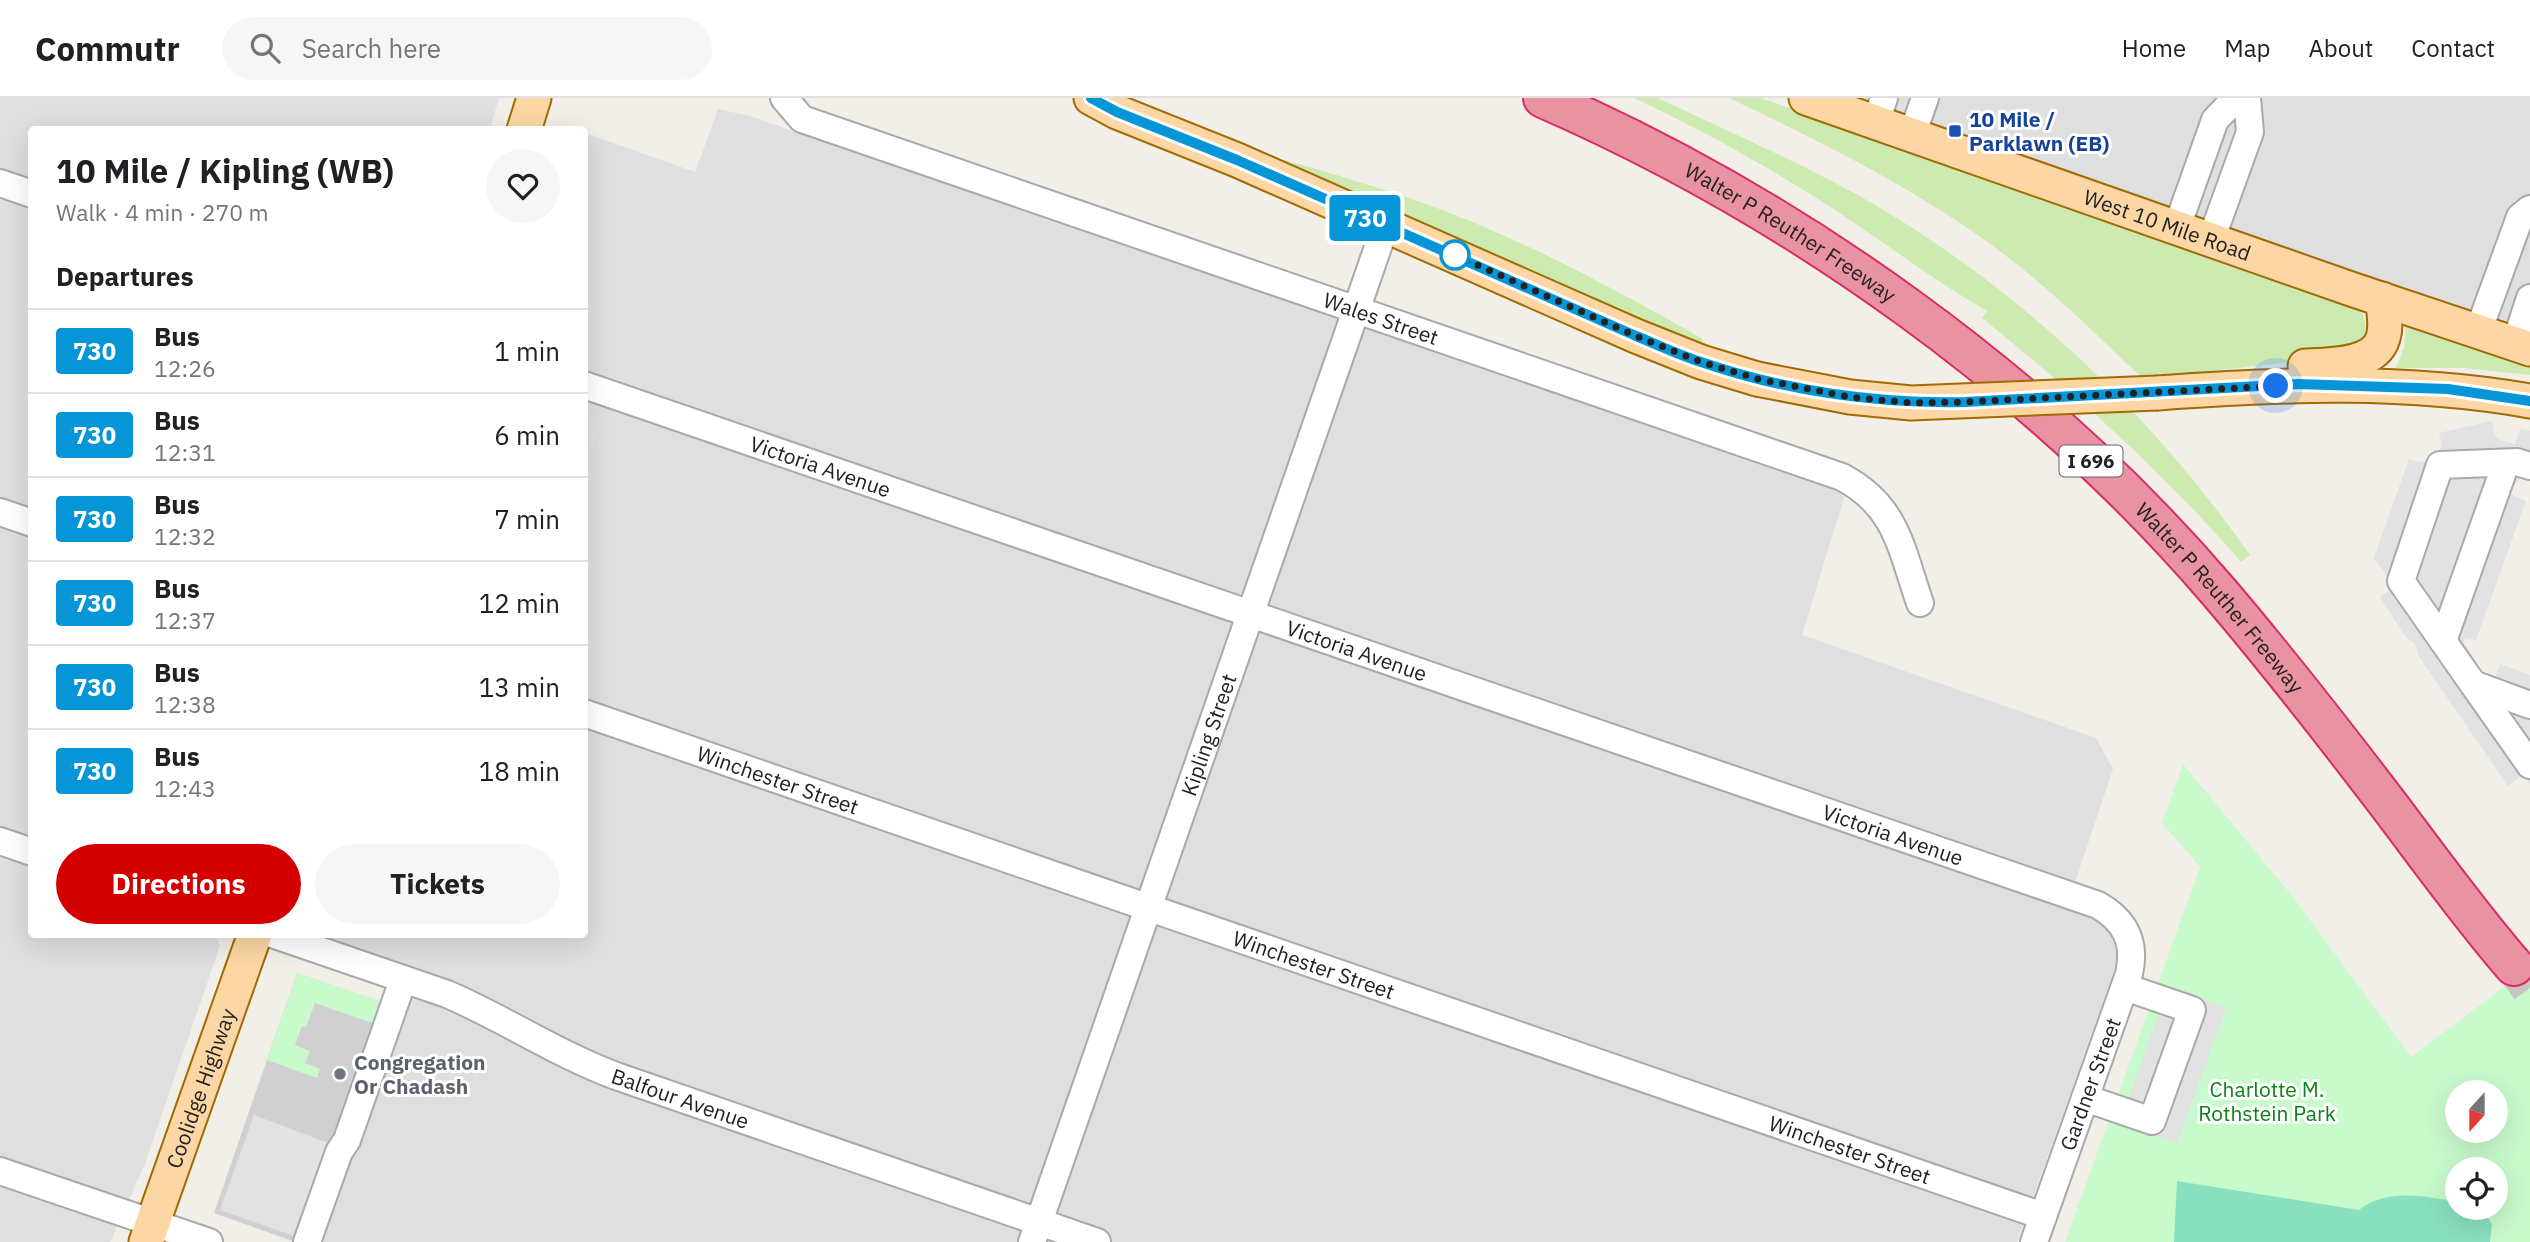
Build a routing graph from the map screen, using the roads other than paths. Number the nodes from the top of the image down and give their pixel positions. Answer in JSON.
{"nodes":[{"id":1,"x":534,"y":98,"type":"edge"},
{"id":2,"x":784,"y":98,"type":"edge"},
{"id":3,"x":1091,"y":98,"type":"edge"},
{"id":4,"x":1544,"y":98,"type":"edge"},
{"id":5,"x":1806,"y":98,"type":"edge"},
{"id":6,"x":1925,"y":98,"type":"edge"},
{"id":7,"x":2236,"y":98,"type":"edge"},
{"id":8,"x":2247,"y":98,"type":"edge"},
{"id":9,"x":1880,"y":110,"type":"edge"},
{"id":10,"x":525,"y":126,"type":"edge"},
{"id":11,"x":1912,"y":135,"type":"junction"},
{"id":12,"x":0,"y":183,"type":"edge"},
{"id":13,"x":28,"y":193,"type":"edge"},
{"id":14,"x":2530,"y":209,"type":"edge"},
{"id":15,"x":1385,"y":227,"type":"junction"},
{"id":16,"x":2177,"y":227,"type":"junction"},
{"id":17,"x":2211,"y":240,"type":"junction"},
{"id":18,"x":2530,"y":298,"type":"edge"},
{"id":19,"x":2382,"y":299,"type":"junction"},
{"id":20,"x":1356,"y":311,"type":"junction"},
{"id":21,"x":2478,"y":332,"type":"junction"},
{"id":22,"x":2522,"y":347,"type":"edge"},
{"id":23,"x":588,"y":386,"type":"edge"},
{"id":24,"x":2158,"y":393,"type":"junction"},
{"id":25,"x":2530,"y":401,"type":"edge"},
{"id":26,"x":2518,"y":464,"type":"edge"},
{"id":27,"x":0,"y":512,"type":"edge"},
{"id":28,"x":28,"y":522,"type":"edge"},
{"id":29,"x":1920,"y":603,"type":"dead end"},
{"id":30,"x":1252,"y":613,"type":"junction"},
{"id":31,"x":2443,"y":641,"type":"junction"},
{"id":32,"x":2473,"y":684,"type":"junction"},
{"id":33,"x":2530,"y":705,"type":"edge"},
{"id":34,"x":588,"y":714,"type":"edge"},
{"id":35,"x":2530,"y":765,"type":"edge"},
{"id":36,"x":0,"y":841,"type":"edge"},
{"id":37,"x":28,"y":851,"type":"edge"},
{"id":38,"x":1149,"y":908,"type":"junction"},
{"id":39,"x":2124,"y":925,"type":"joint"},
{"id":40,"x":254,"y":938,"type":"edge"},
{"id":41,"x":283,"y":938,"type":"edge"},
{"id":42,"x":2514,"y":966,"type":"tunnel mouth"},
{"id":43,"x":403,"y":980,"type":"junction"},
{"id":44,"x":2125,"y":987,"type":"junction"},
{"id":45,"x":2085,"y":1098,"type":"junction"},
{"id":46,"x":0,"y":1171,"type":"edge"},
{"id":47,"x":2043,"y":1216,"type":"junction"},
{"id":48,"x":1035,"y":1232,"type":"edge"},
{"id":49,"x":149,"y":1233,"type":"edge"},
{"id":50,"x":209,"y":1242,"type":"edge"},
{"id":51,"x":307,"y":1242,"type":"edge"},
{"id":52,"x":1097,"y":1242,"type":"edge"},
{"id":53,"x":2034,"y":1242,"type":"edge"}],
"edges":[{"from":1,"to":10,"type":"main road"},
{"from":2,"to":20,"type":"street","name":"Wales Street"},
{"from":3,"to":15,"type":"main road"},
{"from":4,"to":42,"type":"highway","name":"Walter P Reuther Freeway","number":"I 696"},
{"from":5,"to":9,"type":"main road","name":"West 10 Mile Road"},
{"from":6,"to":11,"type":"street"},
{"from":7,"to":16,"type":"street"},
{"from":8,"to":17,"type":"street"},
{"from":9,"to":11,"type":"main road","name":"West 10 Mile Road"},
{"from":11,"to":16,"type":"main road","name":"West 10 Mile Road"},
{"from":12,"to":13,"type":"street"},
{"from":14,"to":21,"type":"street"},
{"from":15,"to":20,"type":"street","name":"Kipling Street"},
{"from":15,"to":24,"type":"main road","bridge":true},
{"from":16,"to":17,"type":"main road","name":"West 10 Mile Road"},
{"from":17,"to":19,"type":"main road","name":"West 10 Mile Road"},
{"from":18,"to":22,"type":"street"},
{"from":19,"to":21,"type":"main road","name":"West 10 Mile Road"},
{"from":19,"to":24,"type":"main road"},
{"from":20,"to":29,"type":"street","name":"Wales Street"},
{"from":20,"to":30,"type":"street","name":"Kipling Street"},
{"from":21,"to":22,"type":"main road","name":"West 10 Mile Road"},
{"from":23,"to":30,"type":"street","name":"Victoria Avenue"},
{"from":24,"to":25,"type":"main road"},
{"from":26,"to":31,"type":"street"},
{"from":26,"to":31,"type":"street"},
{"from":27,"to":28,"type":"street"},
{"from":30,"to":38,"type":"street","name":"Kipling Street"},
{"from":30,"to":39,"type":"street","name":"Victoria Avenue"},
{"from":31,"to":32,"type":"street"},
{"from":32,"to":33,"type":"street"},
{"from":32,"to":35,"type":"street"},
{"from":34,"to":38,"type":"street","name":"Winchester Street"},
{"from":36,"to":37,"type":"street"},
{"from":38,"to":47,"type":"street","name":"Winchester Street"},
{"from":38,"to":48,"type":"street","name":"Kipling Street"},
{"from":39,"to":44,"type":"street","name":"Gardner Street"},
{"from":40,"to":49,"type":"main road","name":"Coolidge Highway"},
{"from":41,"to":43,"type":"street","name":"Balfour Avenue"},
{"from":43,"to":48,"type":"street","name":"Balfour Avenue"},
{"from":43,"to":51,"type":"street"},
{"from":44,"to":45,"type":"street","name":"Gardner Street"},
{"from":44,"to":45,"type":"street"},
{"from":45,"to":47,"type":"street","name":"Gardner Street"},
{"from":46,"to":49,"type":"street"},
{"from":47,"to":53,"type":"street","name":"Gardner Street"},
{"from":48,"to":52,"type":"street","name":"Balfour Avenue"},
{"from":49,"to":50,"type":"street"}]}
